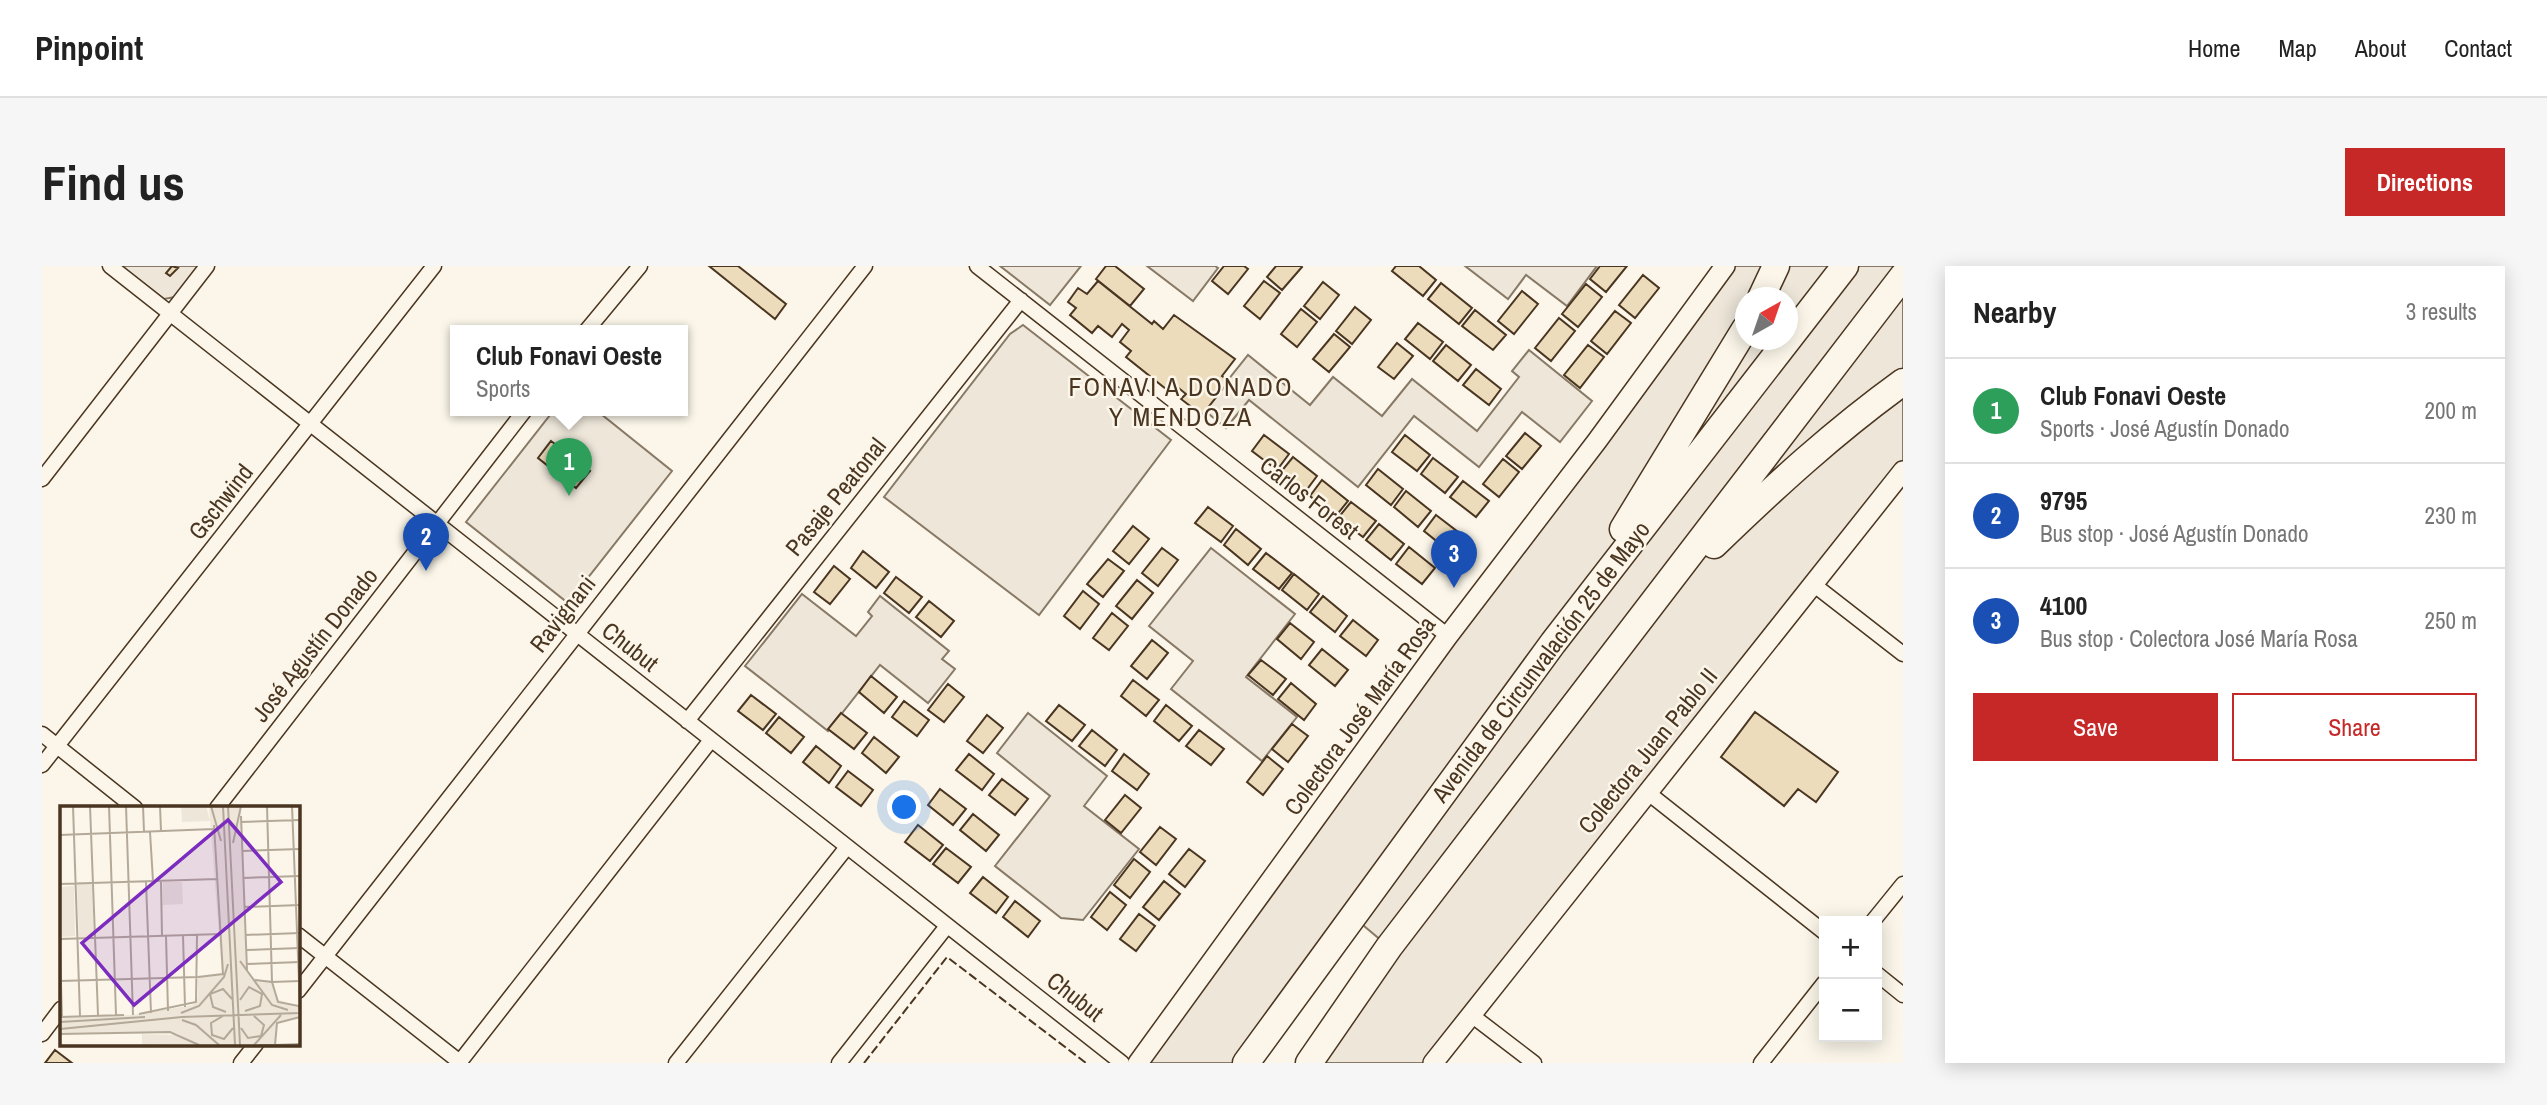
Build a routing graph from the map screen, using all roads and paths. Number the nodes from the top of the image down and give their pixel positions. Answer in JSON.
{"nodes":[{"id":1,"x":110,"y":266,"type":"edge"},
{"id":2,"x":207,"y":266,"type":"edge"},
{"id":3,"x":434,"y":266,"type":"edge"},
{"id":4,"x":640,"y":266,"type":"edge"},
{"id":5,"x":865,"y":266,"type":"edge"},
{"id":6,"x":977,"y":266,"type":"edge"},
{"id":7,"x":1725,"y":266,"type":"edge"},
{"id":8,"x":1776,"y":266,"type":"edge"},
{"id":9,"x":1845,"y":266,"type":"edge"},
{"id":10,"x":1903,"y":276,"type":"edge"},
{"id":11,"x":1766,"y":287,"type":"edge"},
{"id":12,"x":1021,"y":300,"type":"junction"},
{"id":13,"x":170,"y":313,"type":"junction"},
{"id":14,"x":591,"y":325,"type":"edge"},
{"id":15,"x":1735,"y":345,"type":"edge"},
{"id":16,"x":1903,"y":382,"type":"edge"},
{"id":17,"x":520,"y":416,"type":"edge"},
{"id":18,"x":311,"y":425,"type":"junction"},
{"id":19,"x":1903,"y":471,"type":"edge"},
{"id":20,"x":42,"y":479,"type":"edge"},
{"id":21,"x":437,"y":524,"type":"junction"},
{"id":22,"x":1813,"y":584,"type":"junction"},
{"id":23,"x":1643,"y":615,"type":"junction"},
{"id":24,"x":577,"y":634,"type":"junction"},
{"id":25,"x":1448,"y":636,"type":"junction"},
{"id":26,"x":1553,"y":643,"type":"junction"},
{"id":27,"x":1903,"y":654,"type":"edge"},
{"id":28,"x":687,"y":721,"type":"junction"},
{"id":29,"x":42,"y":734,"type":"edge"},
{"id":30,"x":711,"y":740,"type":"junction"},
{"id":31,"x":57,"y":746,"type":"junction"},
{"id":32,"x":42,"y":765,"type":"edge"},
{"id":33,"x":1647,"y":792,"type":"junction"},
{"id":34,"x":134,"y":806,"type":"edge"},
{"id":35,"x":218,"y":806,"type":"edge"},
{"id":36,"x":847,"y":846,"type":"junction"},
{"id":37,"x":1903,"y":884,"type":"edge"},
{"id":38,"x":1878,"y":916,"type":"edge"},
{"id":39,"x":947,"y":926,"type":"junction"},
{"id":40,"x":1819,"y":928,"type":"edge"},
{"id":41,"x":299,"y":935,"type":"edge"},
{"id":42,"x":325,"y":956,"type":"junction"},
{"id":43,"x":1882,"y":978,"type":"edge"},
{"id":44,"x":299,"y":990,"type":"edge"},
{"id":45,"x":1819,"y":990,"type":"edge"},
{"id":46,"x":1903,"y":995,"type":"edge"},
{"id":47,"x":60,"y":1010,"type":"edge"},
{"id":48,"x":1470,"y":1014,"type":"junction"},
{"id":49,"x":42,"y":1034,"type":"edge"},
{"id":50,"x":254,"y":1046,"type":"edge"},
{"id":51,"x":241,"y":1063,"type":"edge"},
{"id":52,"x":460,"y":1063,"type":"edge"},
{"id":53,"x":676,"y":1063,"type":"edge"},
{"id":54,"x":839,"y":1063,"type":"edge"},
{"id":55,"x":1122,"y":1063,"type":"edge"},
{"id":56,"x":1138,"y":1063,"type":"edge"},
{"id":57,"x":1246,"y":1063,"type":"edge"},
{"id":58,"x":1309,"y":1063,"type":"edge"},
{"id":59,"x":1433,"y":1063,"type":"edge"},
{"id":60,"x":1534,"y":1063,"type":"edge"},
{"id":61,"x":1761,"y":1063,"type":"edge"}],
"edges":[{"from":1,"to":13,"type":"street","name":"Chubut"},
{"from":2,"to":13,"type":"street"},
{"from":3,"to":18,"type":"street","name":"Gschwind"},
{"from":4,"to":14,"type":"street"},
{"from":5,"to":24,"type":"street","name":"Ravignani"},
{"from":6,"to":12,"type":"street","name":"Carlos Forest"},
{"from":7,"to":25,"type":"main road","name":"Colectora José María Rosa"},
{"from":8,"to":11,"type":"highway"},
{"from":9,"to":26,"type":"highway","name":"Avenida de Circunvalación 25 de Mayo"},
{"from":10,"to":23,"type":"highway"},
{"from":12,"to":25,"type":"street","name":"Carlos Forest"},
{"from":12,"to":28,"type":"street","name":"Pasaje Peatonal"},
{"from":13,"to":18,"type":"street","name":"Chubut"},
{"from":13,"to":20,"type":"street"},
{"from":15,"to":26,"type":"highway"},
{"from":16,"to":23,"type":"highway"},
{"from":17,"to":21,"type":"street","name":"José Agustín Donado"},
{"from":18,"to":21,"type":"street","name":"Chubut"},
{"from":18,"to":31,"type":"street","name":"Gschwind"},
{"from":19,"to":22,"type":"main road","name":"Colectora Juan Pablo II"},
{"from":21,"to":24,"type":"street","name":"Chubut"},
{"from":21,"to":35,"type":"street","name":"José Agustín Donado"},
{"from":22,"to":27,"type":"street"},
{"from":22,"to":33,"type":"main road","name":"Colectora Juan Pablo II"},
{"from":23,"to":58,"type":"highway"},
{"from":24,"to":28,"type":"street","name":"Chubut"},
{"from":24,"to":42,"type":"street","name":"Ravignani"},
{"from":25,"to":56,"type":"main road","name":"Colectora José María Rosa"},
{"from":26,"to":57,"type":"highway","name":"Avenida de Circunvalación 25 de Mayo"},
{"from":28,"to":30,"type":"street","name":"Chubut"},
{"from":29,"to":31,"type":"street"},
{"from":30,"to":36,"type":"street","name":"Chubut"},
{"from":30,"to":52,"type":"street"},
{"from":31,"to":32,"type":"street","name":"Gschwind"},
{"from":31,"to":34,"type":"street"},
{"from":33,"to":40,"type":"street"},
{"from":33,"to":48,"type":"main road","name":"Colectora Juan Pablo II"},
{"from":36,"to":39,"type":"street","name":"Chubut"},
{"from":36,"to":53,"type":"street"},
{"from":37,"to":38,"type":"street"},
{"from":39,"to":54,"type":"street"},
{"from":39,"to":55,"type":"street","name":"Chubut"},
{"from":41,"to":42,"type":"street"},
{"from":42,"to":44,"type":"street","name":"Ravignani"},
{"from":42,"to":52,"type":"street"},
{"from":43,"to":46,"type":"street"},
{"from":45,"to":61,"type":"street"},
{"from":47,"to":49,"type":"street"},
{"from":48,"to":59,"type":"main road","name":"Colectora Juan Pablo II"},
{"from":48,"to":60,"type":"street"},
{"from":50,"to":51,"type":"street"}]}
